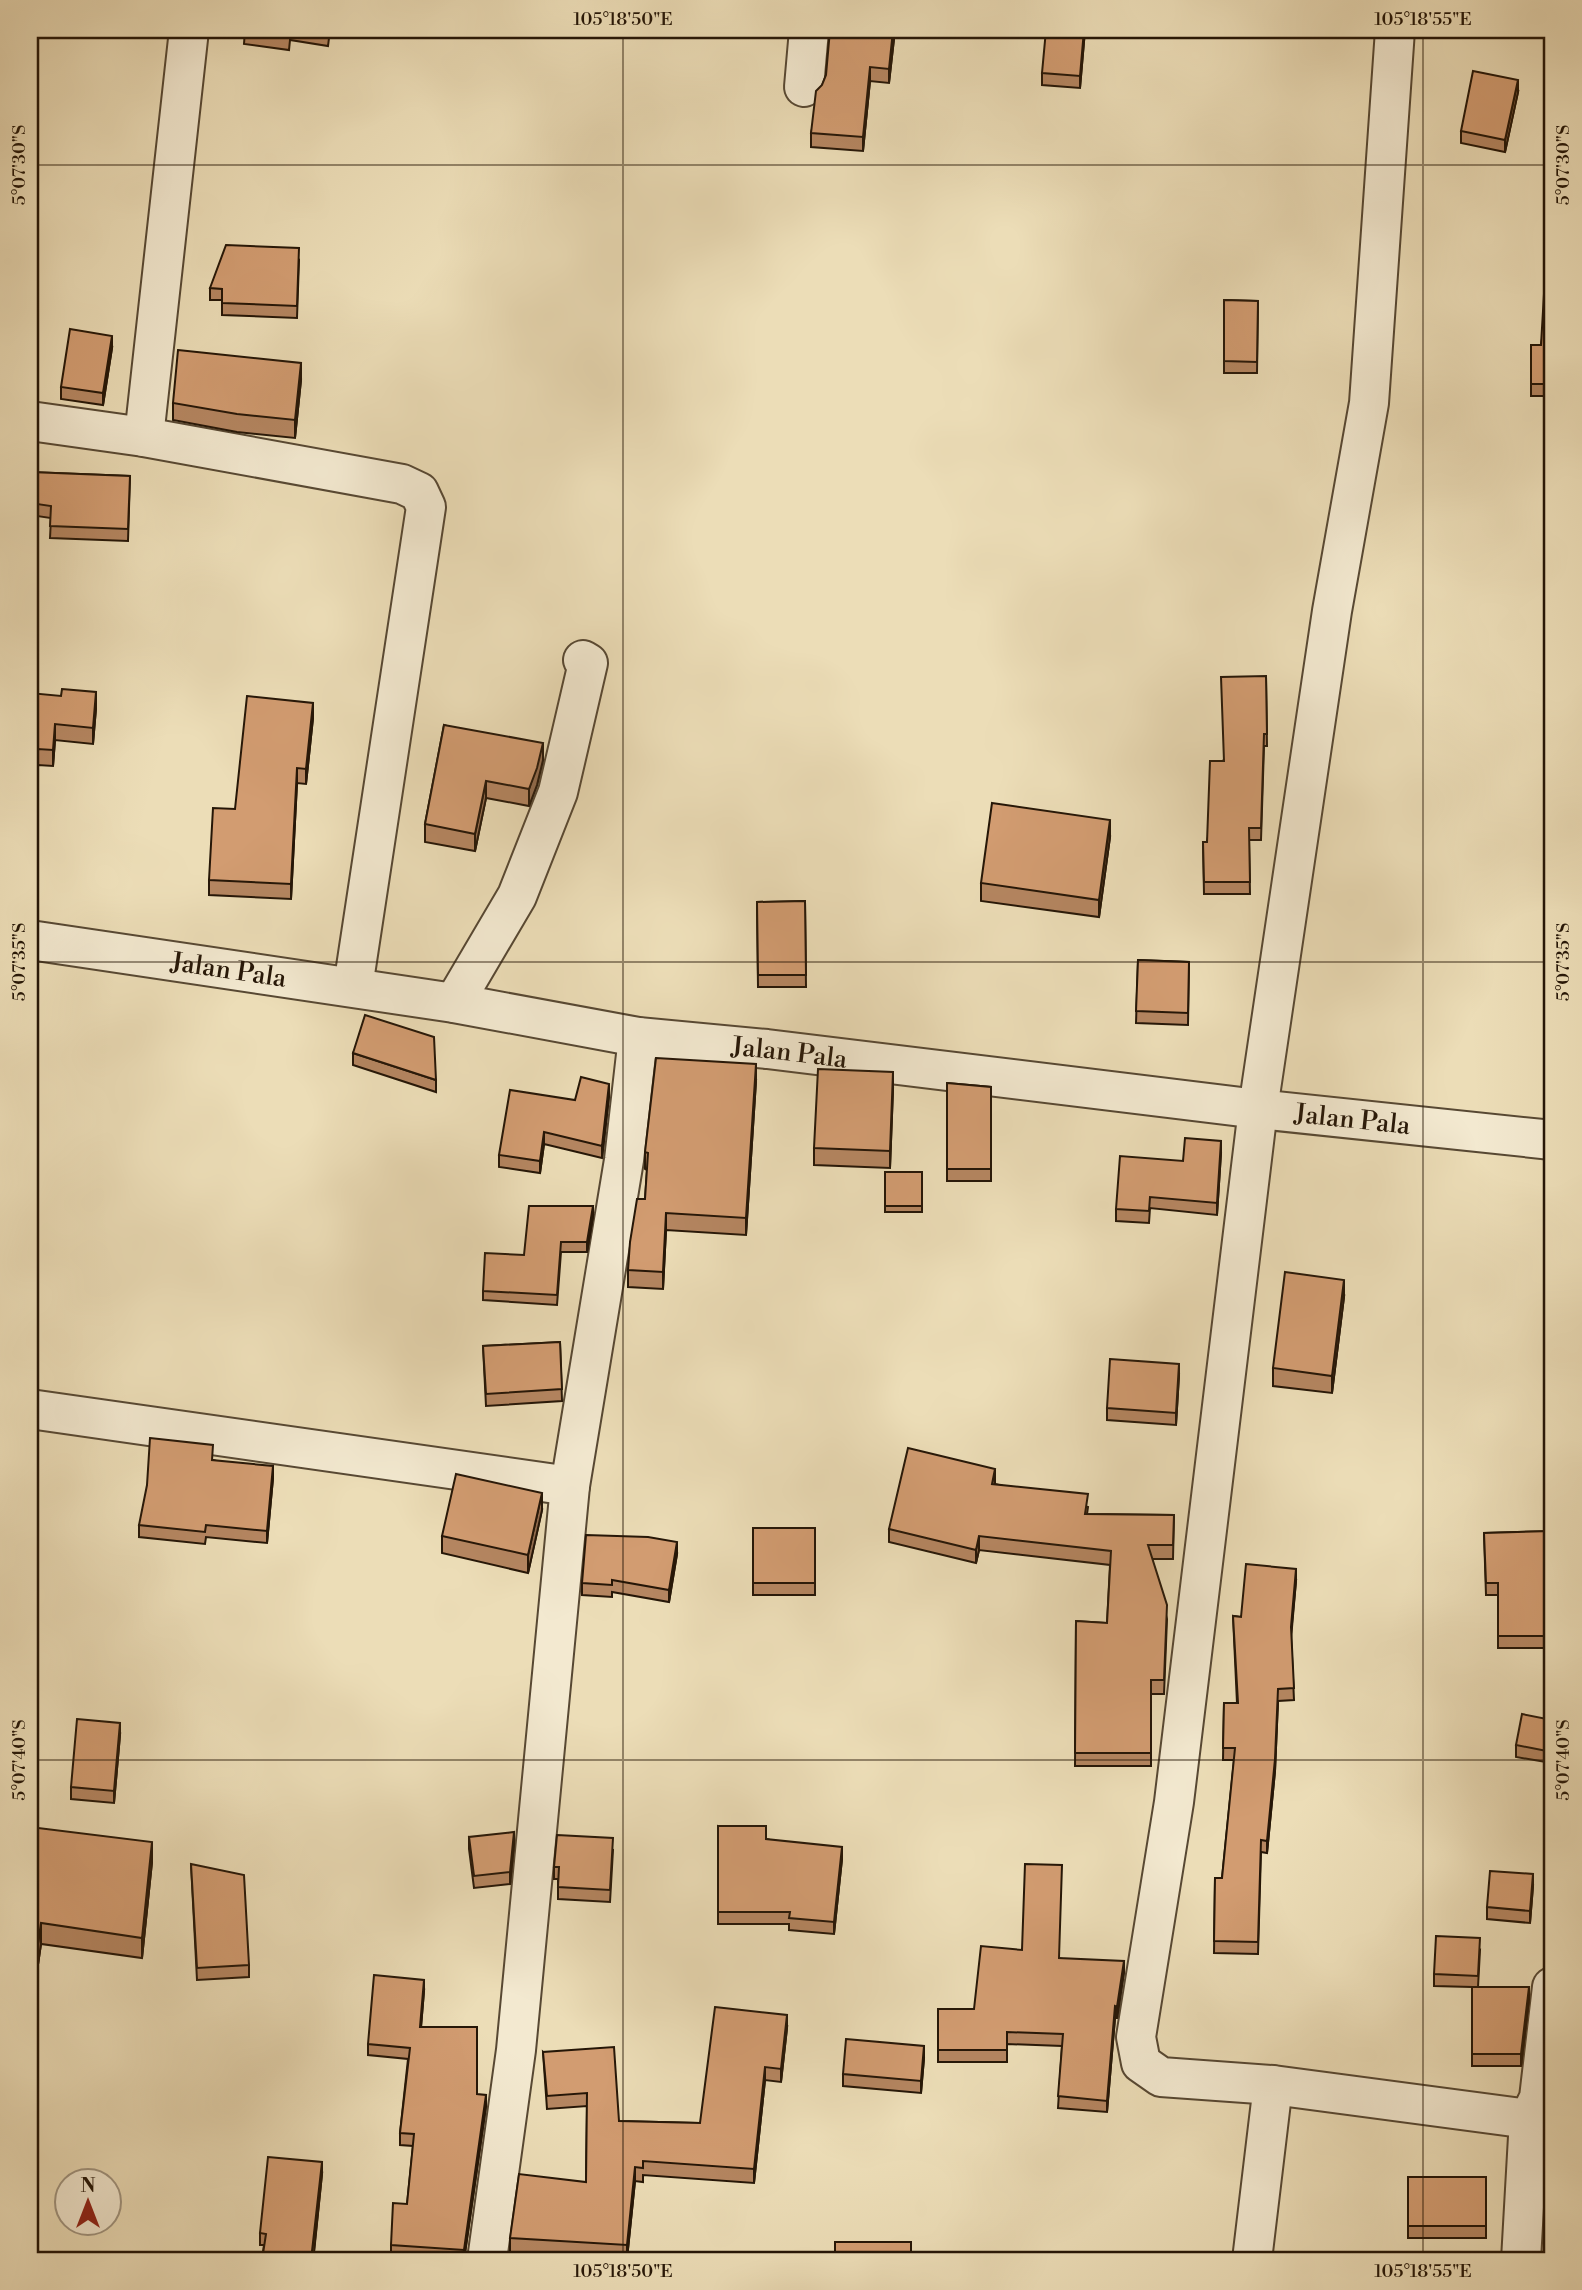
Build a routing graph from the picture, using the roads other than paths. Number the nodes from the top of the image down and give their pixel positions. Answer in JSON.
{"nodes":[{"id":1,"x":189,"y":30,"type":"edge"},
{"id":2,"x":809,"y":30,"type":"edge"},
{"id":3,"x":1395,"y":30,"type":"edge"},
{"id":4,"x":804,"y":87,"type":"dead end"},
{"id":5,"x":30,"y":421,"type":"edge"},
{"id":6,"x":144,"y":437,"type":"junction"},
{"id":7,"x":583,"y":660,"type":"dead end"},
{"id":8,"x":30,"y":940,"type":"edge"},
{"id":9,"x":353,"y":987,"type":"junction"},
{"id":10,"x":454,"y":1003,"type":"junction"},
{"id":11,"x":638,"y":1037,"type":"junction"},
{"id":12,"x":1258,"y":1109,"type":"junction"},
{"id":13,"x":1552,"y":1140,"type":"edge"},
{"id":14,"x":30,"y":1409,"type":"edge"},
{"id":15,"x":570,"y":1486,"type":"junction"},
{"id":16,"x":1552,"y":1987,"type":"edge"},
{"id":17,"x":1273,"y":2085,"type":"junction"},
{"id":18,"x":1529,"y":2119,"type":"junction"},
{"id":19,"x":487,"y":2260,"type":"edge"},
{"id":20,"x":1251,"y":2260,"type":"edge"},
{"id":21,"x":1521,"y":2260,"type":"edge"}],
"edges":[{"from":1,"to":6,"type":"street"},
{"from":2,"to":4,"type":"street"},
{"from":3,"to":12,"type":"street"},
{"from":5,"to":6,"type":"street"},
{"from":6,"to":9,"type":"street"},
{"from":7,"to":10,"type":"street"},
{"from":8,"to":9,"type":"street","name":"Jalan Pala"},
{"from":9,"to":10,"type":"street","name":"Jalan Pala"},
{"from":10,"to":11,"type":"street","name":"Jalan Pala"},
{"from":11,"to":12,"type":"street","name":"Jalan Pala"},
{"from":11,"to":15,"type":"street"},
{"from":12,"to":13,"type":"street","name":"Jalan Pala"},
{"from":12,"to":17,"type":"street"},
{"from":14,"to":15,"type":"street"},
{"from":15,"to":19,"type":"street"},
{"from":16,"to":18,"type":"street"},
{"from":17,"to":18,"type":"street"},
{"from":17,"to":20,"type":"street"},
{"from":18,"to":21,"type":"street"}]}
